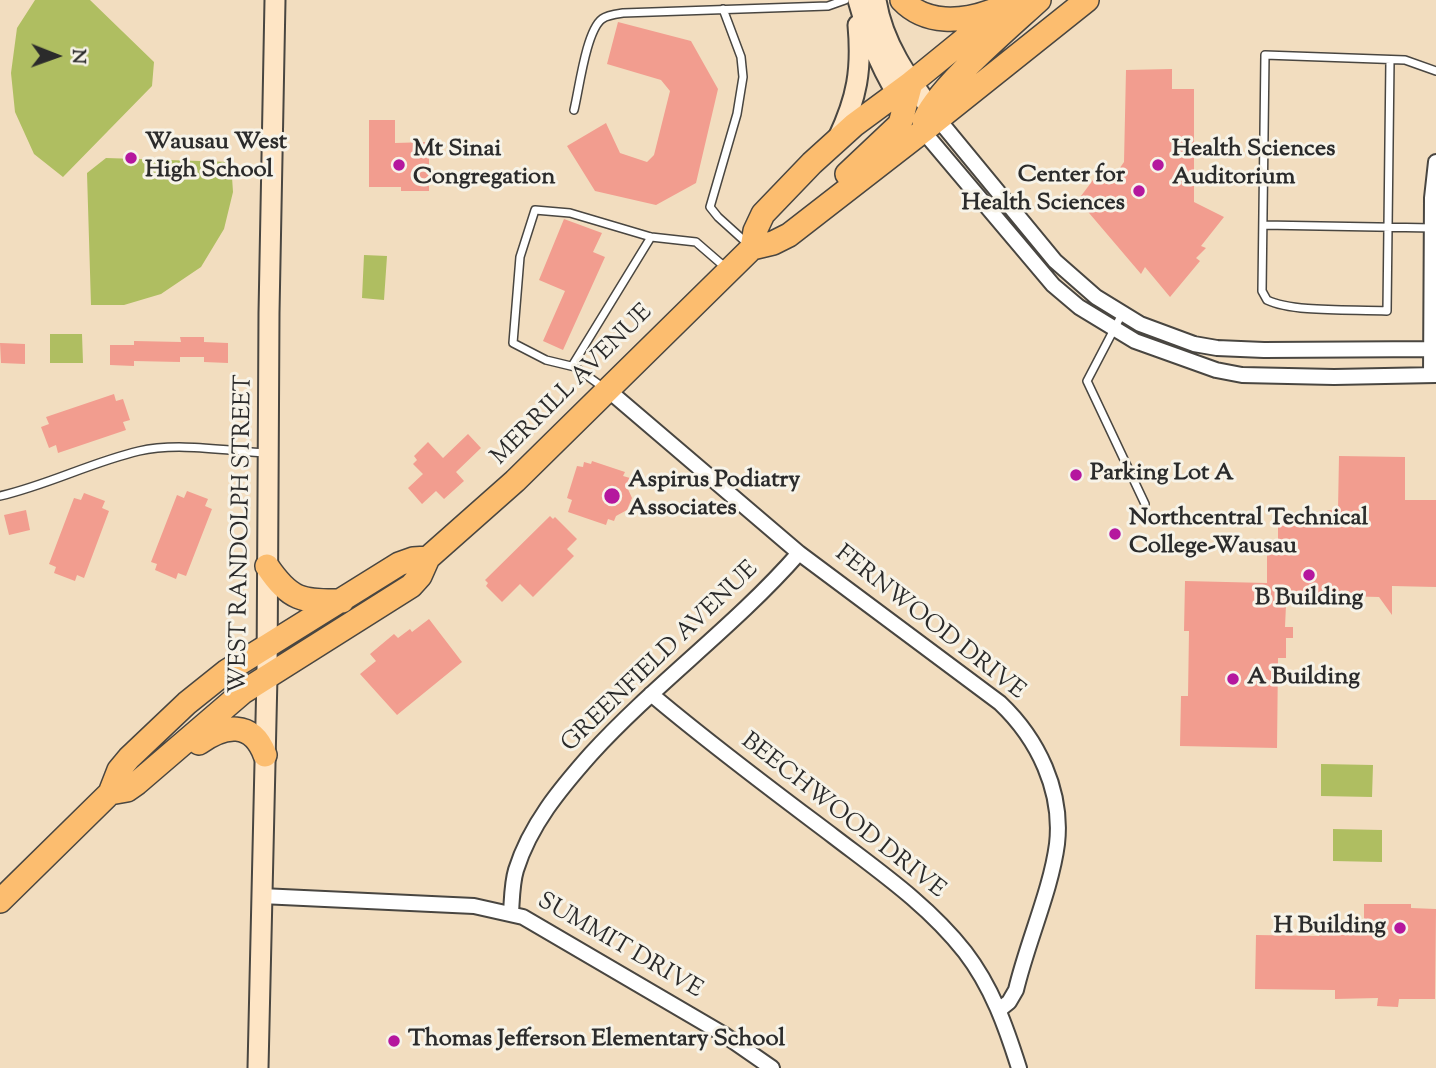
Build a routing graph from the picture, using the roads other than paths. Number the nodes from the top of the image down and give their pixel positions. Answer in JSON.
{"nodes":[{"id":1,"x":275,"y":0,"type":"edge"},
{"id":2,"x":845,"y":0,"type":"edge"},
{"id":3,"x":857,"y":0,"type":"edge"},
{"id":4,"x":876,"y":0,"type":"edge"},
{"id":5,"x":902,"y":0,"type":"edge"},
{"id":6,"x":1039,"y":0,"type":"edge"},
{"id":7,"x":1087,"y":0,"type":"edge"},
{"id":8,"x":1011,"y":2,"type":"edge"},
{"id":9,"x":723,"y":9,"type":"junction"},
{"id":10,"x":1390,"y":60,"type":"junction"},
{"id":11,"x":1436,"y":71,"type":"edge"},
{"id":12,"x":905,"y":94,"type":"junction"},
{"id":13,"x":574,"y":110,"type":"dead end"},
{"id":14,"x":931,"y":119,"type":"junction"},
{"id":15,"x":838,"y":139,"type":"junction"},
{"id":16,"x":1436,"y":162,"type":"edge"},
{"id":17,"x":1263,"y":225,"type":"junction"},
{"id":18,"x":1388,"y":227,"type":"junction"},
{"id":19,"x":1434,"y":228,"type":"edge"},
{"id":20,"x":789,"y":235,"type":"junction"},
{"id":21,"x":650,"y":237,"type":"junction"},
{"id":22,"x":752,"y":248,"type":"junction"},
{"id":23,"x":728,"y":270,"type":"junction"},
{"id":24,"x":1122,"y":314,"type":"junction"},
{"id":25,"x":1114,"y":330,"type":"junction"},
{"id":26,"x":1434,"y":349,"type":"edge"},
{"id":27,"x":572,"y":366,"type":"junction"},
{"id":28,"x":1434,"y":375,"type":"edge"},
{"id":29,"x":608,"y":390,"type":"junction"},
{"id":30,"x":268,"y":453,"type":"junction"},
{"id":31,"x":0,"y":496,"type":"edge"},
{"id":32,"x":1145,"y":505,"type":"dead end"},
{"id":33,"x":799,"y":553,"type":"junction"},
{"id":34,"x":428,"y":558,"type":"junction"},
{"id":35,"x":267,"y":566,"type":"junction"},
{"id":36,"x":342,"y":601,"type":"junction"},
{"id":37,"x":267,"y":646,"type":"junction"},
{"id":38,"x":267,"y":677,"type":"junction"},
{"id":39,"x":652,"y":694,"type":"junction"},
{"id":40,"x":265,"y":755,"type":"junction"},
{"id":41,"x":162,"y":762,"type":"junction"},
{"id":42,"x":110,"y":793,"type":"junction"},
{"id":43,"x":261,"y":896,"type":"junction"},
{"id":44,"x":0,"y":901,"type":"edge"},
{"id":45,"x":511,"y":913,"type":"junction"},
{"id":46,"x":999,"y":1010,"type":"junction"},
{"id":47,"x":258,"y":1068,"type":"edge"},
{"id":48,"x":772,"y":1068,"type":"edge"},
{"id":49,"x":1019,"y":1068,"type":"edge"}],
"edges":[{"from":1,"to":30,"type":"street","name":"WEST RANDOLPH STREET"},
{"from":2,"to":9,"type":"lane"},
{"from":3,"to":12,"type":"street"},
{"from":3,"to":15,"type":"street"},
{"from":4,"to":12,"type":"street"},
{"from":5,"to":8,"type":"main road"},
{"from":6,"to":14,"type":"main road"},
{"from":7,"to":14,"type":"main road"},
{"from":8,"to":12,"type":"main road","name":"MERRILL AVENUE"},
{"from":9,"to":13,"type":"lane"},
{"from":9,"to":22,"type":"lane"},
{"from":10,"to":11,"type":"lane"},
{"from":10,"to":17,"type":"lane"},
{"from":10,"to":18,"type":"lane"},
{"from":12,"to":14,"type":"street"},
{"from":12,"to":15,"type":"main road","name":"MERRILL AVENUE"},
{"from":12,"to":20,"type":"main road"},
{"from":14,"to":20,"type":"main road","name":"MERRILL AVENUE"},
{"from":14,"to":24,"type":"street"},
{"from":14,"to":25,"type":"street"},
{"from":15,"to":22,"type":"main road","name":"MERRILL AVENUE"},
{"from":16,"to":19,"type":"street"},
{"from":17,"to":18,"type":"lane"},
{"from":17,"to":18,"type":"lane"},
{"from":18,"to":19,"type":"lane"},
{"from":19,"to":26,"type":"street"},
{"from":20,"to":22,"type":"main road","name":"MERRILL AVENUE"},
{"from":21,"to":23,"type":"lane"},
{"from":21,"to":27,"type":"lane"},
{"from":21,"to":27,"type":"lane"},
{"from":22,"to":23,"type":"main road","name":"MERRILL AVENUE"},
{"from":23,"to":29,"type":"main road","name":"MERRILL AVENUE"},
{"from":24,"to":25,"type":"lane"},
{"from":24,"to":26,"type":"street"},
{"from":25,"to":28,"type":"street"},
{"from":25,"to":32,"type":"lane"},
{"from":26,"to":28,"type":"street"},
{"from":27,"to":29,"type":"lane"},
{"from":29,"to":33,"type":"street","name":"FERNWOOD DRIVE"},
{"from":29,"to":34,"type":"main road","name":"MERRILL AVENUE"},
{"from":30,"to":31,"type":"lane"},
{"from":30,"to":35,"type":"street","name":"WEST RANDOLPH STREET"},
{"from":33,"to":39,"type":"street","name":"GREENFIELD AVENUE"},
{"from":33,"to":46,"type":"street","name":"FERNWOOD DRIVE"},
{"from":34,"to":36,"type":"main road","name":"MERRILL AVENUE"},
{"from":34,"to":38,"type":"main road","name":"MERRILL AVENUE"},
{"from":35,"to":36,"type":"main road"},
{"from":35,"to":37,"type":"street","name":"WEST RANDOLPH STREET"},
{"from":36,"to":37,"type":"main road","name":"MERRILL AVENUE"},
{"from":37,"to":38,"type":"street","name":"WEST RANDOLPH STREET"},
{"from":37,"to":42,"type":"main road","name":"MERRILL AVENUE"},
{"from":38,"to":40,"type":"street","name":"WEST RANDOLPH STREET"},
{"from":38,"to":41,"type":"main road","name":"MERRILL AVENUE"},
{"from":39,"to":45,"type":"street","name":"GREENFIELD AVENUE"},
{"from":39,"to":46,"type":"street","name":"BEECHWOOD DRIVE"},
{"from":40,"to":41,"type":"main road"},
{"from":40,"to":43,"type":"street","name":"WEST RANDOLPH STREET"},
{"from":41,"to":42,"type":"main road","name":"MERRILL AVENUE"},
{"from":42,"to":44,"type":"main road","name":"MERRILL AVENUE"},
{"from":43,"to":45,"type":"street","name":"SUMMIT DRIVE"},
{"from":43,"to":47,"type":"street","name":"WEST RANDOLPH STREET"},
{"from":45,"to":48,"type":"street","name":"SUMMIT DRIVE"},
{"from":46,"to":49,"type":"street","name":"BEECHWOOD DRIVE"}]}
